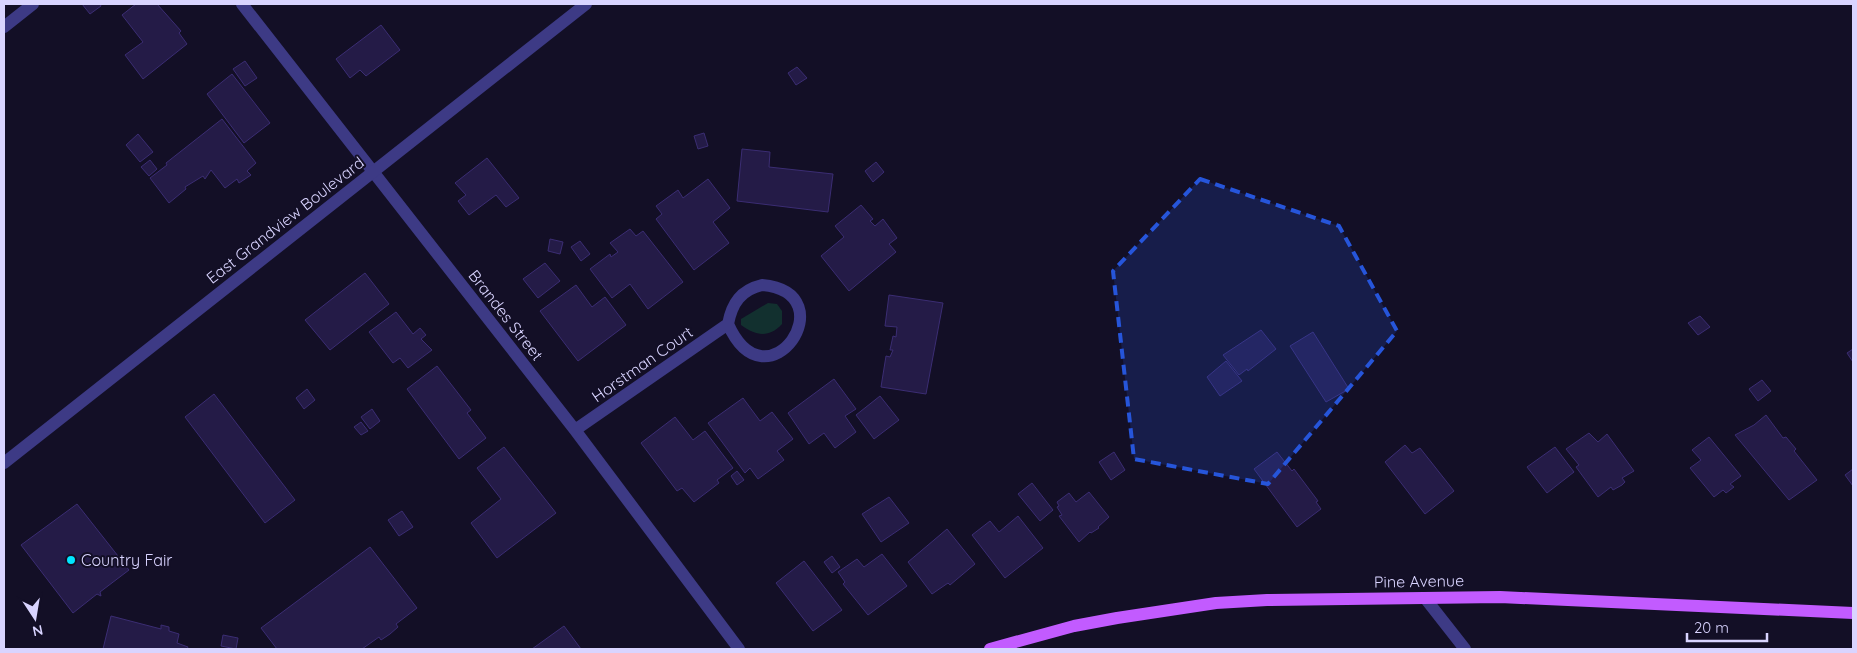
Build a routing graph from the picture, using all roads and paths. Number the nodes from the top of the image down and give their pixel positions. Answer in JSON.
{"nodes":[{"id":1,"x":33,"y":4,"type":"edge"},
{"id":2,"x":242,"y":4,"type":"edge"},
{"id":3,"x":586,"y":4,"type":"edge"},
{"id":4,"x":4,"y":27,"type":"edge"},
{"id":5,"x":373,"y":171,"type":"junction"},
{"id":6,"x":728,"y":324,"type":"junction"},
{"id":7,"x":575,"y":430,"type":"junction"},
{"id":8,"x":4,"y":463,"type":"edge"},
{"id":9,"x":1425,"y":598,"type":"junction"},
{"id":10,"x":1853,"y":613,"type":"edge"},
{"id":11,"x":740,"y":649,"type":"edge"},
{"id":12,"x":990,"y":649,"type":"edge"},
{"id":13,"x":1465,"y":649,"type":"edge"}],
"edges":[{"from":1,"to":4,"type":"street"},
{"from":2,"to":5,"type":"street","name":"Brandes Street"},
{"from":3,"to":5,"type":"street","name":"East Grandview Boulevard"},
{"from":5,"to":7,"type":"street","name":"Brandes Street"},
{"from":5,"to":8,"type":"street","name":"East Grandview Boulevard"},
{"from":6,"to":6,"type":"street"},
{"from":6,"to":7,"type":"street","name":"Horstman Court"},
{"from":7,"to":11,"type":"street","name":"Brandes Street"},
{"from":9,"to":10,"type":"main road","name":"Pine Avenue"},
{"from":9,"to":12,"type":"main road","name":"Pine Avenue"},
{"from":9,"to":13,"type":"street"}]}
